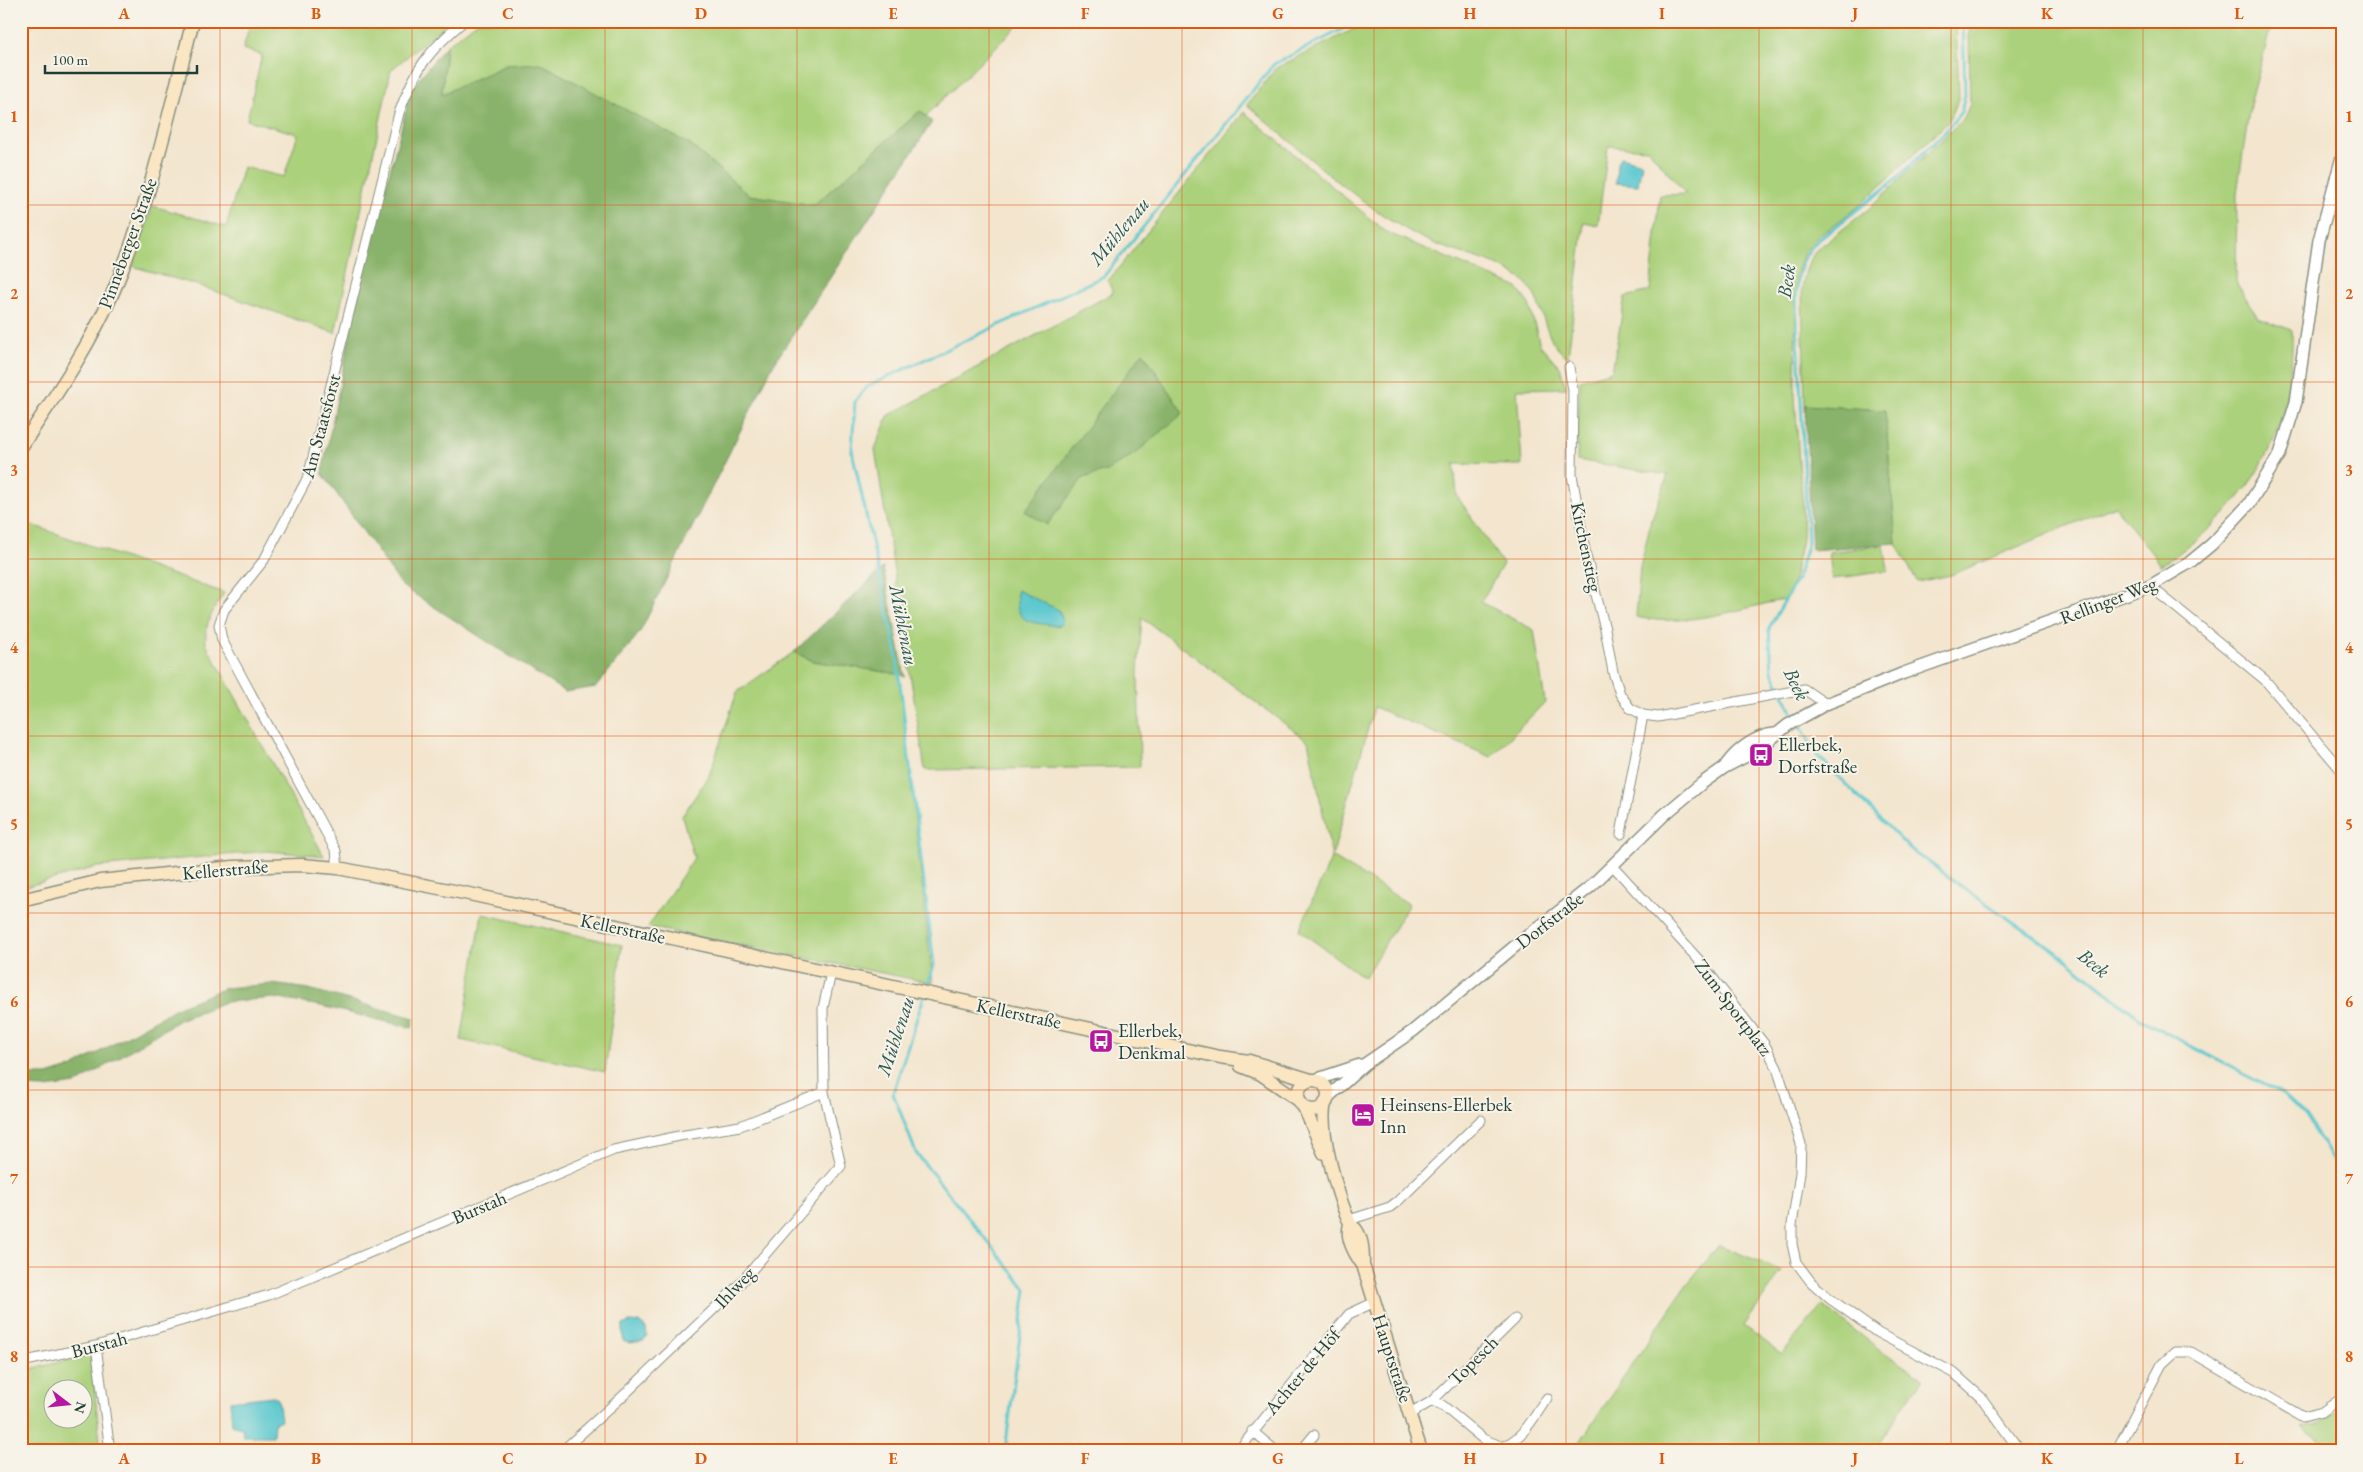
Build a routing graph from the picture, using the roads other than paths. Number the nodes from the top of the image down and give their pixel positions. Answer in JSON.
{"nodes":[{"id":1,"x":193,"y":21,"type":"edge"},
{"id":2,"x":464,"y":21,"type":"edge"},
{"id":3,"x":2342,"y":158,"type":"edge"},
{"id":4,"x":1569,"y":367,"type":"dead end"},
{"id":5,"x":21,"y":447,"type":"edge"},
{"id":6,"x":2150,"y":586,"type":"junction"},
{"id":7,"x":1826,"y":704,"type":"junction"},
{"id":8,"x":1643,"y":714,"type":"junction"},
{"id":9,"x":1804,"y":715,"type":"joint"},
{"id":10,"x":2342,"y":771,"type":"edge"},
{"id":11,"x":1621,"y":834,"type":"dead end"},
{"id":12,"x":1613,"y":866,"type":"junction"},
{"id":13,"x":338,"y":868,"type":"junction"},
{"id":14,"x":21,"y":900,"type":"edge"},
{"id":15,"x":831,"y":973,"type":"junction"},
{"id":16,"x":1220,"y":1057,"type":"junction"},
{"id":17,"x":1364,"y":1064,"type":"junction"},
{"id":18,"x":1313,"y":1080,"type":"junction"},
{"id":19,"x":824,"y":1092,"type":"junction"},
{"id":20,"x":1327,"y":1100,"type":"junction"},
{"id":21,"x":1302,"y":1104,"type":"junction"},
{"id":22,"x":1481,"y":1120,"type":"dead end"},
{"id":23,"x":1335,"y":1178,"type":"junction"},
{"id":24,"x":1349,"y":1222,"type":"junction"},
{"id":25,"x":1375,"y":1302,"type":"junction"},
{"id":26,"x":1514,"y":1319,"type":"dead end"},
{"id":27,"x":96,"y":1346,"type":"junction"},
{"id":28,"x":21,"y":1362,"type":"edge"},
{"id":29,"x":1547,"y":1398,"type":"dead end"},
{"id":30,"x":2342,"y":1398,"type":"edge"},
{"id":31,"x":1432,"y":1400,"type":"junction"},
{"id":32,"x":1410,"y":1414,"type":"junction"},
{"id":33,"x":1252,"y":1431,"type":"junction"},
{"id":34,"x":1314,"y":1435,"type":"dead end"},
{"id":35,"x":110,"y":1451,"type":"edge"},
{"id":36,"x":562,"y":1451,"type":"edge"},
{"id":37,"x":1238,"y":1451,"type":"edge"},
{"id":38,"x":1276,"y":1451,"type":"edge"},
{"id":39,"x":1301,"y":1451,"type":"edge"},
{"id":40,"x":1421,"y":1451,"type":"edge"},
{"id":41,"x":2020,"y":1451,"type":"edge"},
{"id":42,"x":2116,"y":1451,"type":"edge"}],
"edges":[{"from":1,"to":5,"type":"main road","name":"Pinneberger Straße"},
{"from":2,"to":13,"type":"street","name":"Am Staatsforst"},
{"from":3,"to":6,"type":"street","name":"Rellinger Weg"},
{"from":4,"to":8,"type":"street","name":"Kirchenstieg"},
{"from":6,"to":7,"type":"street","name":"Rellinger Weg"},
{"from":6,"to":10,"type":"street"},
{"from":7,"to":8,"type":"street"},
{"from":7,"to":9,"type":"street","name":"Rellinger Weg"},
{"from":8,"to":11,"type":"street"},
{"from":9,"to":12,"type":"street","name":"Dorfstraße"},
{"from":12,"to":17,"type":"street","name":"Dorfstraße"},
{"from":12,"to":41,"type":"street","name":"Zum Sportplatz"},
{"from":13,"to":14,"type":"main road","name":"Kellerstraße"},
{"from":13,"to":15,"type":"main road","name":"Kellerstraße"},
{"from":15,"to":16,"type":"main road","name":"Kellerstraße"},
{"from":15,"to":19,"type":"street"},
{"from":16,"to":18,"type":"main road","name":"Kellerstraße"},
{"from":16,"to":21,"type":"main road","name":"Kellerstraße"},
{"from":17,"to":18,"type":"street","name":"Dorfstraße"},
{"from":17,"to":20,"type":"street","name":"Dorfstraße"},
{"from":18,"to":20,"type":"main road"},
{"from":18,"to":21,"type":"main road"},
{"from":19,"to":27,"type":"street","name":"Burstah"},
{"from":19,"to":36,"type":"street","name":"Ihlweg"},
{"from":20,"to":21,"type":"main road"},
{"from":20,"to":23,"type":"main road","name":"Hauptstraße"},
{"from":21,"to":23,"type":"main road","name":"Hauptstraße"},
{"from":22,"to":24,"type":"street"},
{"from":23,"to":24,"type":"main road","name":"Hauptstraße"},
{"from":24,"to":25,"type":"main road","name":"Hauptstraße"},
{"from":25,"to":32,"type":"main road","name":"Hauptstraße"},
{"from":25,"to":33,"type":"street","name":"Achter de Höf"},
{"from":26,"to":31,"type":"street","name":"Topesch"},
{"from":27,"to":28,"type":"street","name":"Burstah"},
{"from":27,"to":35,"type":"street"},
{"from":29,"to":31,"type":"street","name":"Topesch"},
{"from":30,"to":42,"type":"street"},
{"from":31,"to":32,"type":"street","name":"Topesch"},
{"from":32,"to":40,"type":"main road","name":"Hauptstraße"},
{"from":33,"to":37,"type":"street","name":"Achter de Höf"},
{"from":33,"to":38,"type":"street"},
{"from":34,"to":39,"type":"street"}]}
